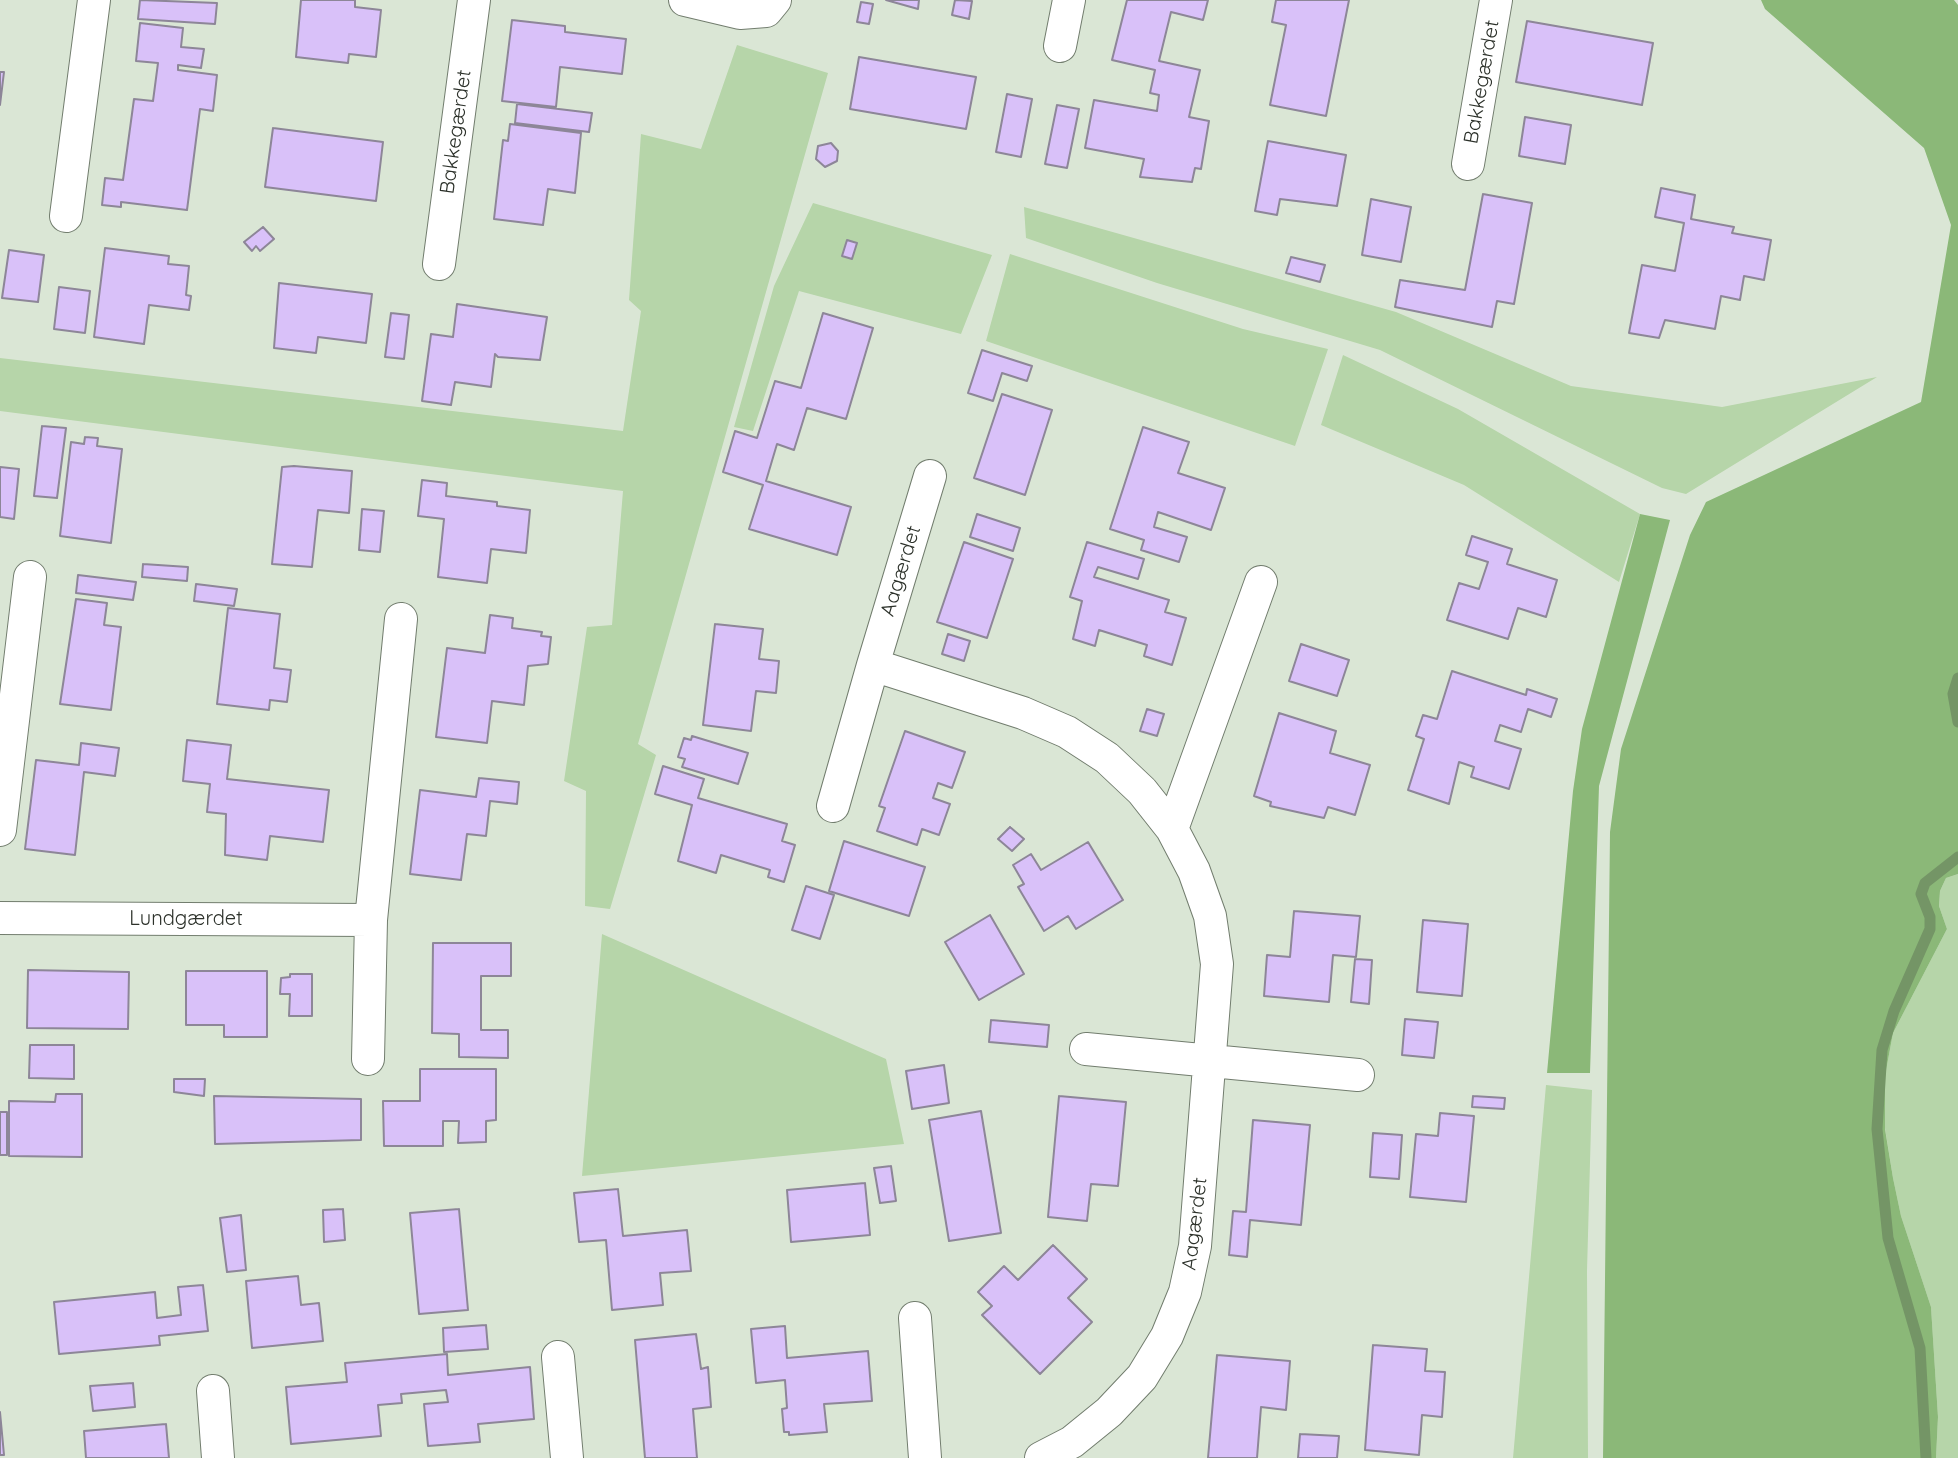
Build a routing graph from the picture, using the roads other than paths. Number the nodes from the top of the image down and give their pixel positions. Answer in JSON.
{"nodes":[{"id":1,"x":94,"y":0,"type":"edge"},
{"id":2,"x":474,"y":0,"type":"edge"},
{"id":3,"x":685,"y":0,"type":"edge"},
{"id":4,"x":775,"y":0,"type":"edge"},
{"id":5,"x":1069,"y":0,"type":"edge"},
{"id":6,"x":1496,"y":0,"type":"edge"},
{"id":7,"x":1060,"y":46,"type":"dead end"},
{"id":8,"x":1468,"y":164,"type":"dead end"},
{"id":9,"x":66,"y":216,"type":"dead end"},
{"id":10,"x":439,"y":264,"type":"dead end"},
{"id":11,"x":930,"y":476,"type":"dead end"},
{"id":12,"x":30,"y":577,"type":"dead end"},
{"id":13,"x":1261,"y":582,"type":"dead end"},
{"id":14,"x":401,"y":619,"type":"dead end"},
{"id":15,"x":873,"y":665,"type":"junction"},
{"id":16,"x":833,"y":806,"type":"dead end"},
{"id":17,"x":1172,"y":829,"type":"junction"},
{"id":18,"x":0,"y":830,"type":"edge"},
{"id":19,"x":0,"y":918,"type":"edge"},
{"id":20,"x":371,"y":920,"type":"junction"},
{"id":21,"x":1086,"y":1049,"type":"dead end"},
{"id":22,"x":368,"y":1059,"type":"dead end"},
{"id":23,"x":1211,"y":1061,"type":"junction"},
{"id":24,"x":1358,"y":1075,"type":"dead end"},
{"id":25,"x":915,"y":1318,"type":"dead end"},
{"id":26,"x":558,"y":1357,"type":"dead end"},
{"id":27,"x":213,"y":1391,"type":"dead end"},
{"id":28,"x":1078,"y":1450,"type":"edge"},
{"id":29,"x":218,"y":1458,"type":"edge"},
{"id":30,"x":567,"y":1458,"type":"edge"},
{"id":31,"x":925,"y":1458,"type":"edge"},
{"id":32,"x":1041,"y":1458,"type":"edge"}],
"edges":[{"from":1,"to":9,"type":"street"},
{"from":2,"to":10,"type":"street","name":"Bakkegærdet"},
{"from":3,"to":4,"type":"street"},
{"from":5,"to":7,"type":"street"},
{"from":6,"to":8,"type":"street","name":"Bakkegærdet"},
{"from":11,"to":15,"type":"street","name":"Aagærdet"},
{"from":12,"to":18,"type":"street"},
{"from":13,"to":17,"type":"street"},
{"from":14,"to":20,"type":"street"},
{"from":15,"to":16,"type":"street","name":"Aagærdet"},
{"from":15,"to":17,"type":"street","name":"Aagærdet"},
{"from":17,"to":23,"type":"street","name":"Aagærdet"},
{"from":19,"to":20,"type":"street","name":"Lundgærdet"},
{"from":20,"to":22,"type":"street"},
{"from":21,"to":23,"type":"street"},
{"from":23,"to":24,"type":"street"},
{"from":23,"to":28,"type":"street","name":"Aagærdet"},
{"from":25,"to":31,"type":"street"},
{"from":26,"to":30,"type":"street"},
{"from":27,"to":29,"type":"street"},
{"from":28,"to":32,"type":"street","name":"Aagærdet"}]}
